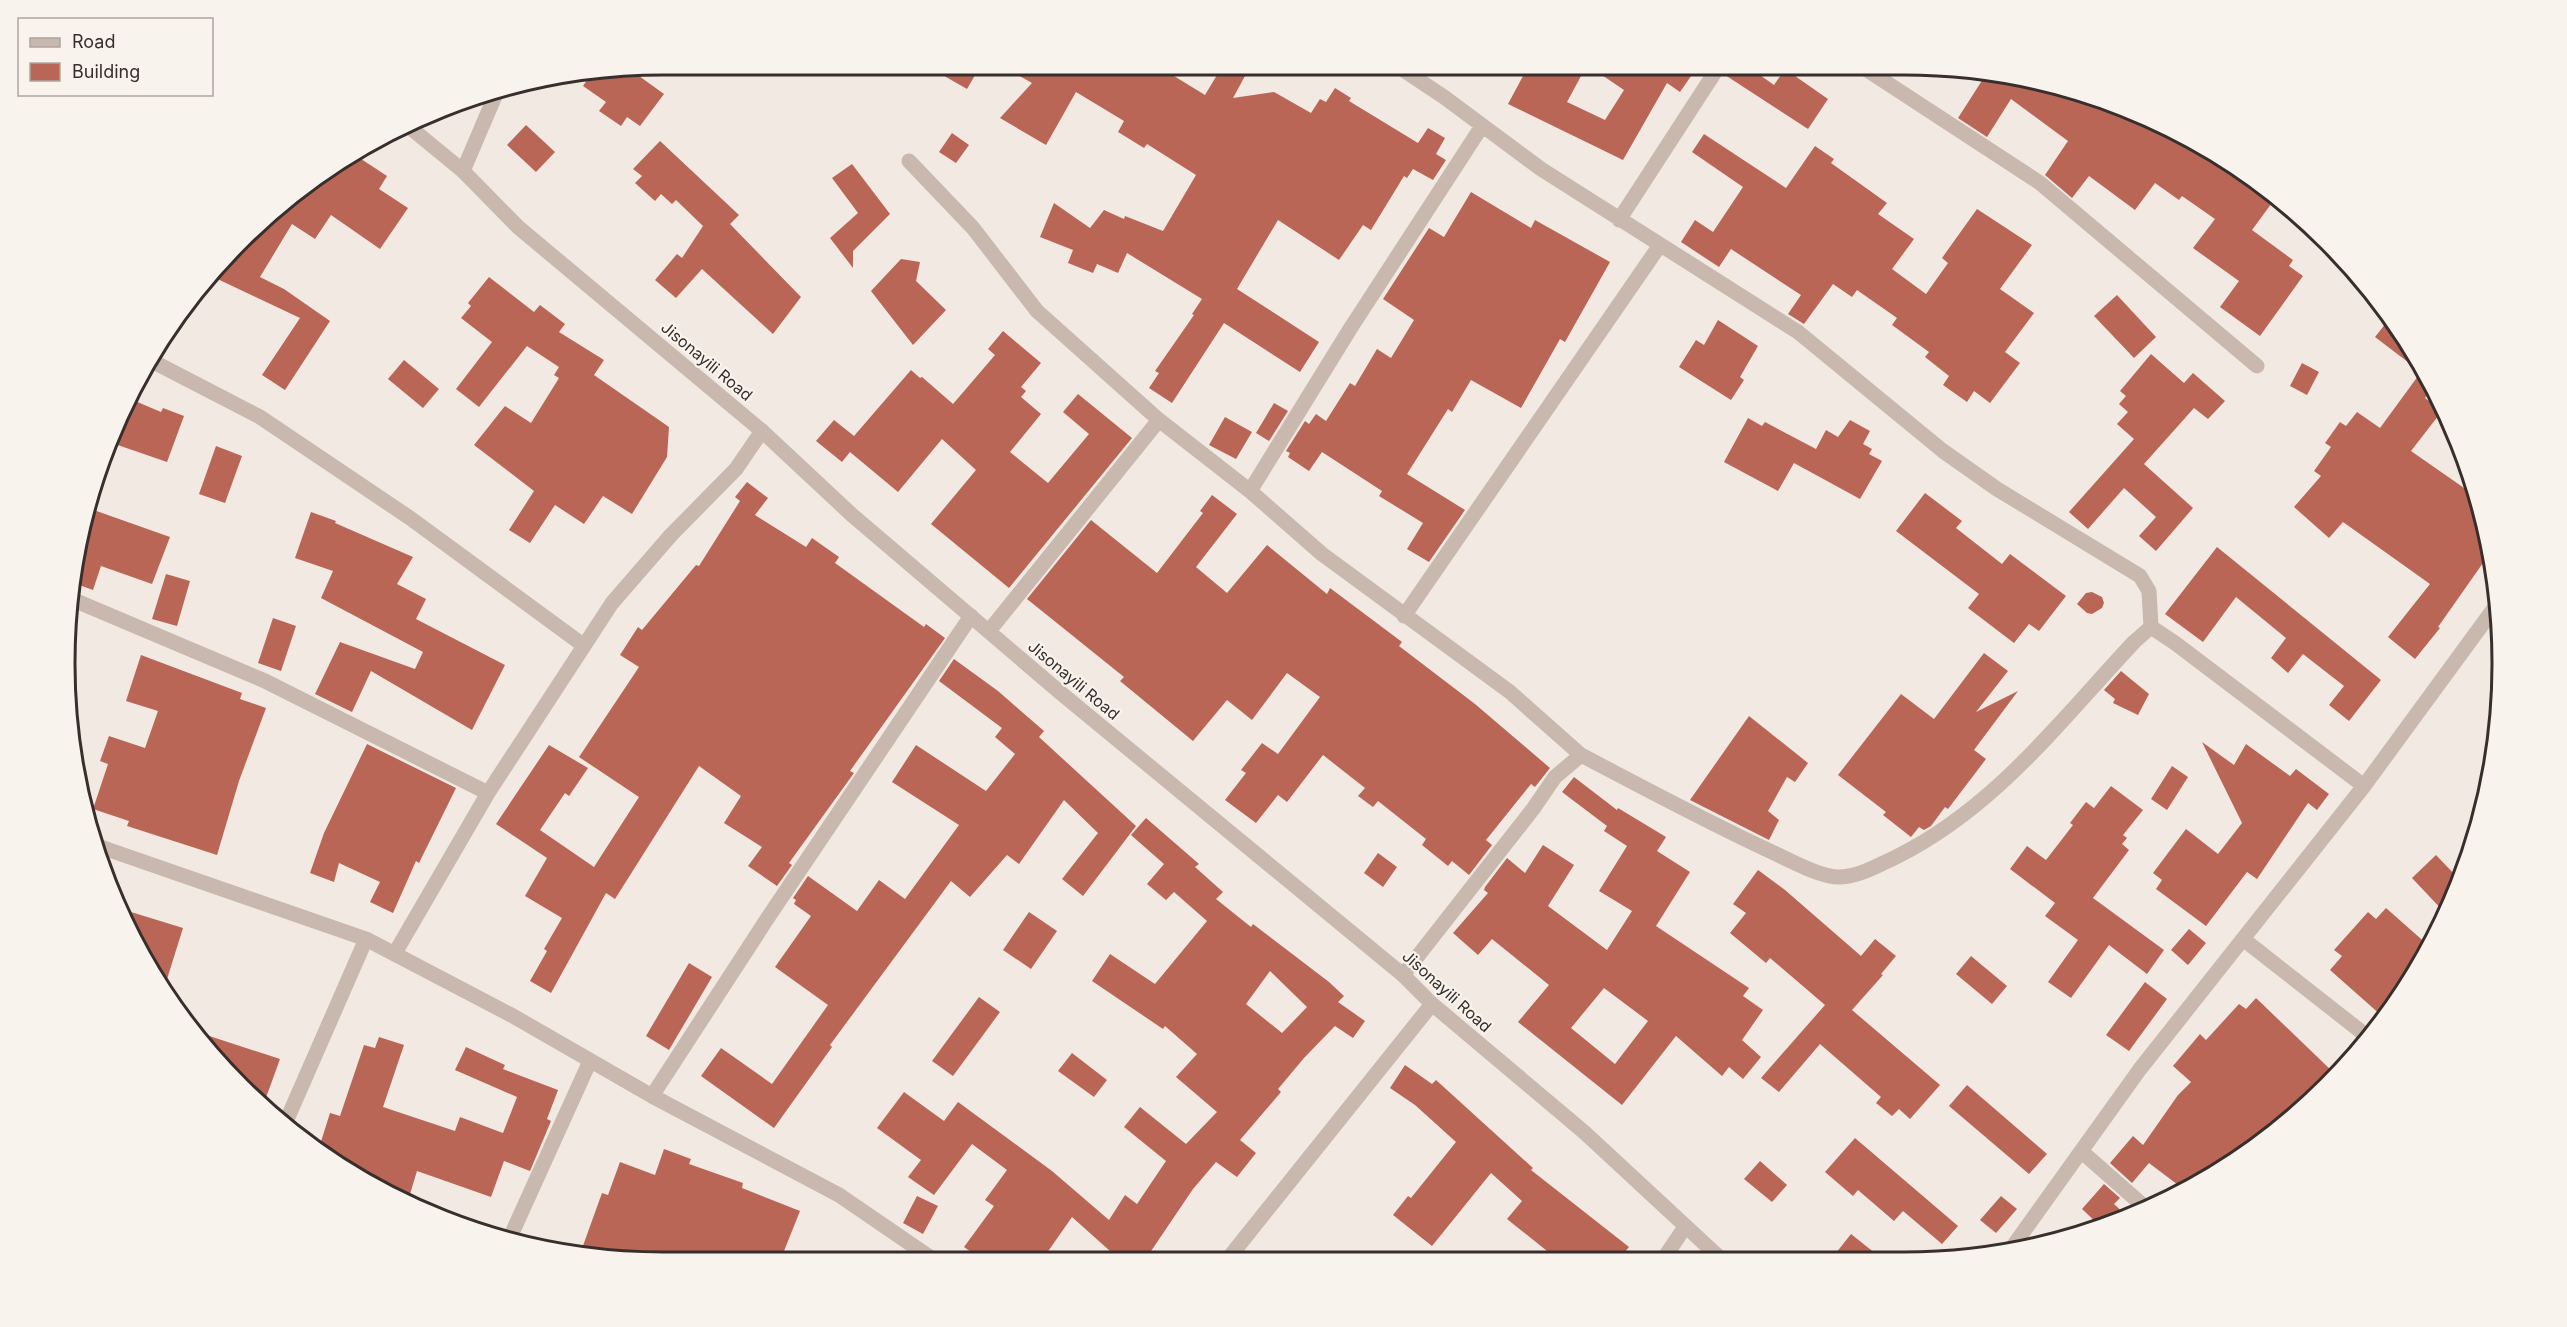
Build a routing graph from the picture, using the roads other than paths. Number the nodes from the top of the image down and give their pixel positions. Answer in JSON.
{"nodes":[{"id":1,"x":1411,"y":75,"type":"edge"},
{"id":2,"x":1713,"y":75,"type":"edge"},
{"id":3,"x":1875,"y":75,"type":"edge"},
{"id":4,"x":493,"y":100,"type":"edge"},
{"id":5,"x":1482,"y":126,"type":"junction"},
{"id":6,"x":414,"y":131,"type":"edge"},
{"id":7,"x":909,"y":161,"type":"dead end"},
{"id":8,"x":464,"y":171,"type":"junction"},
{"id":9,"x":1619,"y":220,"type":"junction"},
{"id":10,"x":1660,"y":245,"type":"junction"},
{"id":11,"x":157,"y":364,"type":"edge"},
{"id":12,"x":2257,"y":366,"type":"dead end"},
{"id":13,"x":1159,"y":420,"type":"junction"},
{"id":14,"x":762,"y":431,"type":"junction"},
{"id":15,"x":1250,"y":491,"type":"junction"},
{"id":16,"x":78,"y":602,"type":"edge"},
{"id":17,"x":2490,"y":614,"type":"edge"},
{"id":18,"x":971,"y":616,"type":"junction"},
{"id":19,"x":1404,"y":616,"type":"junction"},
{"id":20,"x":2151,"y":627,"type":"junction"},
{"id":21,"x":989,"y":631,"type":"junction"},
{"id":22,"x":583,"y":645,"type":"junction"},
{"id":23,"x":1581,"y":755,"type":"junction"},
{"id":24,"x":2364,"y":786,"type":"junction"},
{"id":25,"x":488,"y":792,"type":"junction"},
{"id":26,"x":105,"y":849,"type":"edge"},
{"id":27,"x":366,"y":939,"type":"junction"},
{"id":28,"x":2243,"y":939,"type":"junction"},
{"id":29,"x":395,"y":953,"type":"junction"},
{"id":30,"x":1403,"y":975,"type":"junction"},
{"id":31,"x":1432,"y":1004,"type":"junction"},
{"id":32,"x":2362,"y":1032,"type":"edge"},
{"id":33,"x":590,"y":1061,"type":"junction"},
{"id":34,"x":652,"y":1096,"type":"junction"},
{"id":35,"x":288,"y":1117,"type":"edge"},
{"id":36,"x":2082,"y":1151,"type":"junction"},
{"id":37,"x":2139,"y":1202,"type":"edge"},
{"id":38,"x":1685,"y":1227,"type":"junction"},
{"id":39,"x":512,"y":1232,"type":"edge"},
{"id":40,"x":2017,"y":1241,"type":"edge"},
{"id":41,"x":922,"y":1252,"type":"edge"},
{"id":42,"x":1233,"y":1252,"type":"edge"},
{"id":43,"x":1668,"y":1252,"type":"edge"},
{"id":44,"x":1713,"y":1252,"type":"edge"}],
"edges":[{"from":1,"to":5,"type":"street"},
{"from":2,"to":9,"type":"street"},
{"from":3,"to":12,"type":"street"},
{"from":4,"to":8,"type":"street"},
{"from":5,"to":9,"type":"street"},
{"from":5,"to":15,"type":"street"},
{"from":6,"to":8,"type":"street","name":"Jisonayili Road"},
{"from":7,"to":13,"type":"street"},
{"from":8,"to":14,"type":"street","name":"Jisonayili Road"},
{"from":9,"to":10,"type":"street"},
{"from":10,"to":19,"type":"street"},
{"from":10,"to":20,"type":"street"},
{"from":11,"to":22,"type":"street"},
{"from":13,"to":15,"type":"street"},
{"from":13,"to":21,"type":"street"},
{"from":14,"to":18,"type":"street","name":"Jisonayili Road"},
{"from":14,"to":22,"type":"street"},
{"from":15,"to":19,"type":"street"},
{"from":16,"to":25,"type":"street"},
{"from":17,"to":24,"type":"street"},
{"from":18,"to":21,"type":"street","name":"Jisonayili Road"},
{"from":18,"to":34,"type":"street"},
{"from":19,"to":23,"type":"street"},
{"from":20,"to":23,"type":"street"},
{"from":20,"to":24,"type":"street"},
{"from":21,"to":30,"type":"street","name":"Jisonayili Road"},
{"from":22,"to":25,"type":"street"},
{"from":23,"to":30,"type":"street"},
{"from":24,"to":28,"type":"street"},
{"from":25,"to":29,"type":"street"},
{"from":26,"to":27,"type":"street"},
{"from":27,"to":29,"type":"street"},
{"from":27,"to":35,"type":"street"},
{"from":28,"to":32,"type":"street"},
{"from":28,"to":36,"type":"street"},
{"from":29,"to":33,"type":"street"},
{"from":30,"to":31,"type":"street","name":"Jisonayili Road"},
{"from":31,"to":38,"type":"street","name":"Jisonayili Road"},
{"from":31,"to":42,"type":"street"},
{"from":33,"to":34,"type":"street"},
{"from":33,"to":39,"type":"street"},
{"from":34,"to":41,"type":"street"},
{"from":36,"to":37,"type":"street"},
{"from":36,"to":40,"type":"street"},
{"from":38,"to":43,"type":"street"},
{"from":38,"to":44,"type":"street","name":"Jisonayili Road"}]}
